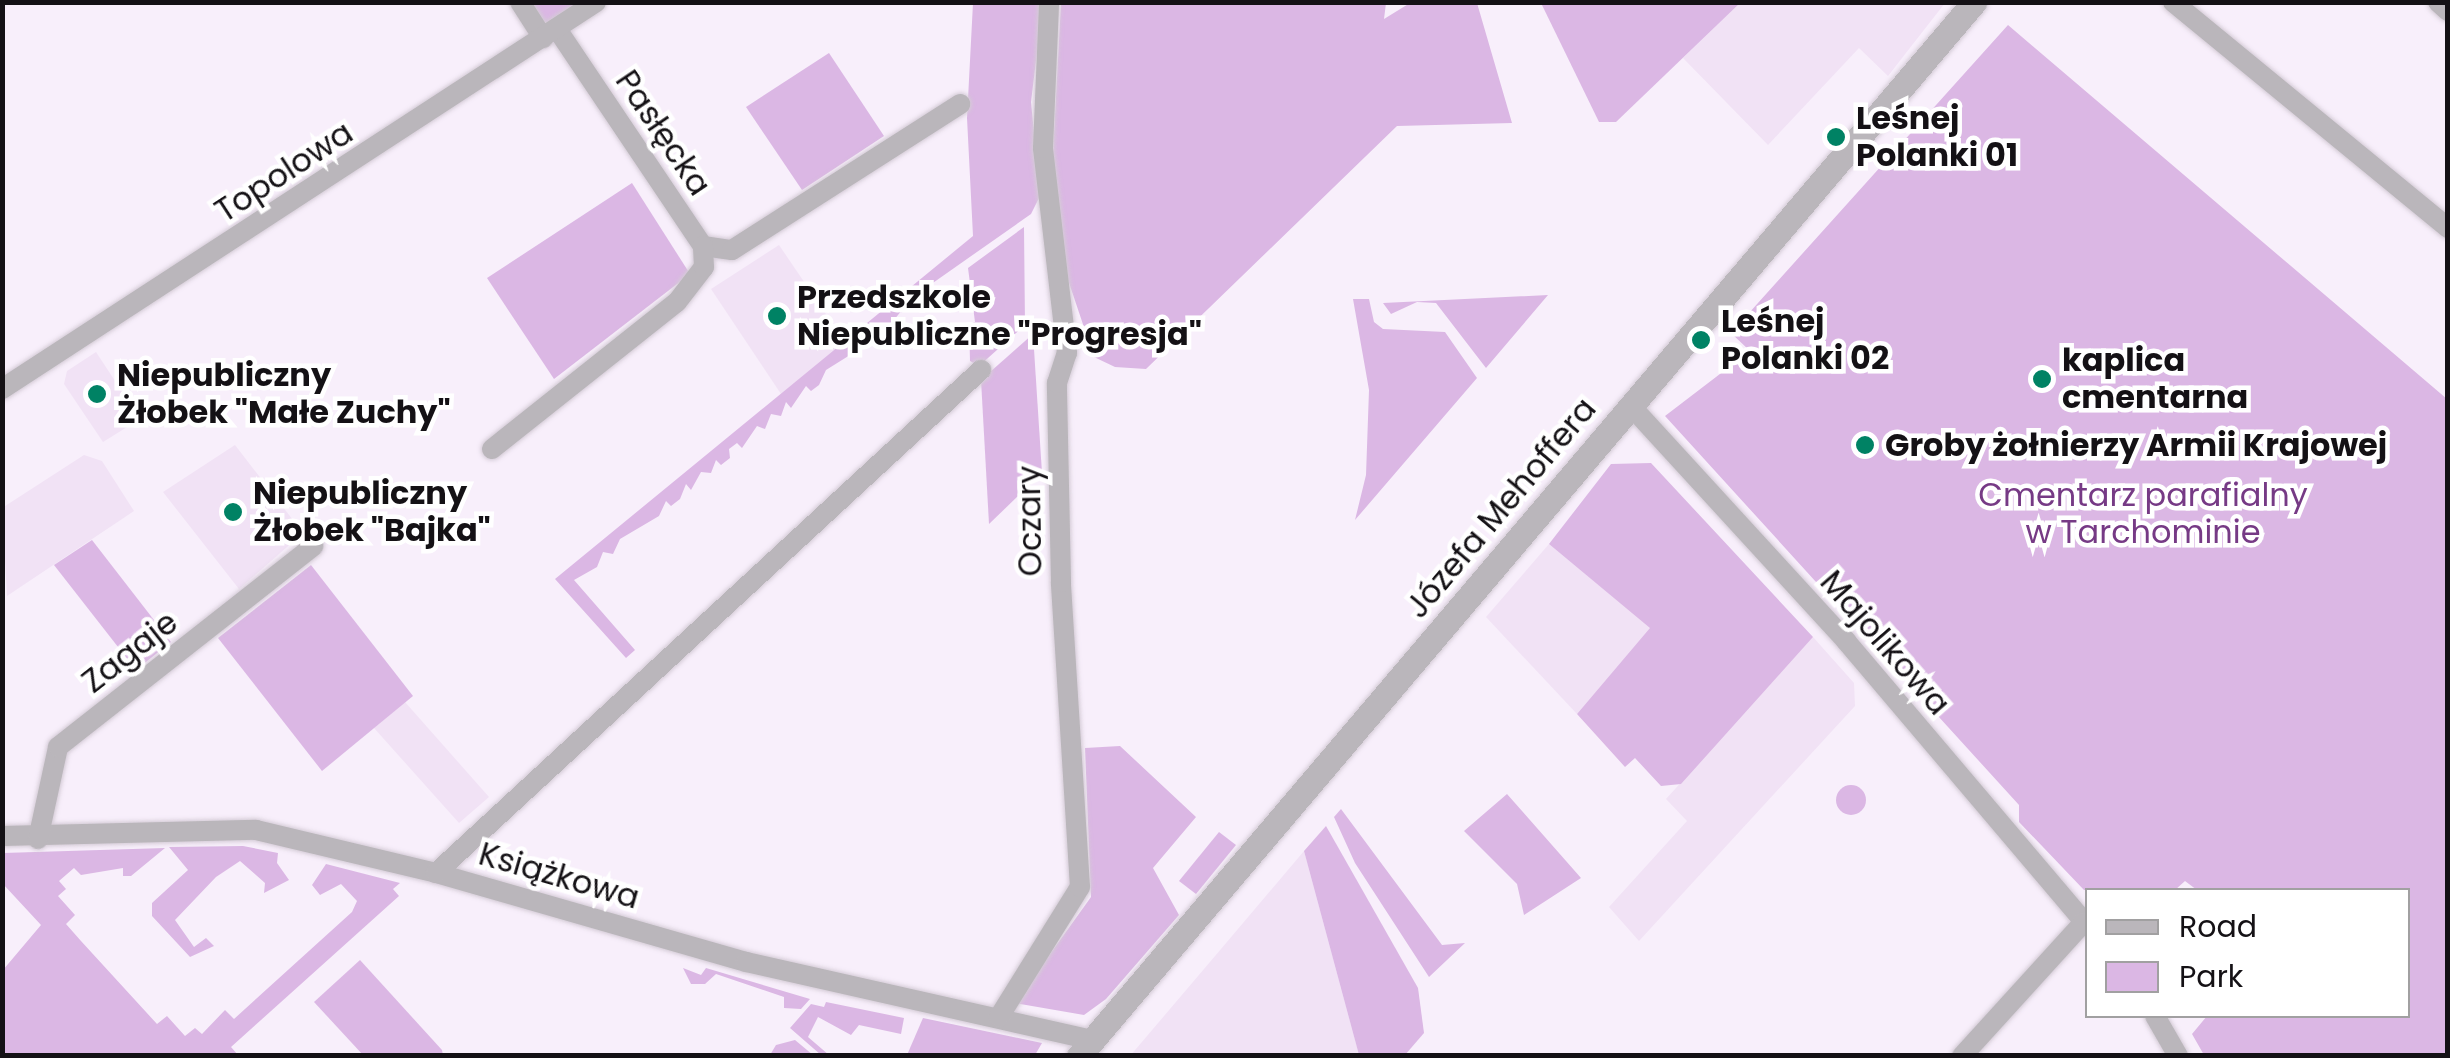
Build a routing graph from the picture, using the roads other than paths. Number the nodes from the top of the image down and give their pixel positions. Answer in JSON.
{"nodes":[{"id":1,"x":520,"y":2,"type":"edge"},
{"id":2,"x":596,"y":2,"type":"edge"},
{"id":3,"x":1049,"y":2,"type":"edge"},
{"id":4,"x":1974,"y":2,"type":"edge"},
{"id":5,"x":2174,"y":2,"type":"edge"},
{"id":6,"x":2438,"y":2,"type":"edge"},
{"id":7,"x":2448,"y":11,"type":"edge"},
{"id":8,"x":550,"y":34,"type":"junction"},
{"id":9,"x":960,"y":104,"type":"dead end"},
{"id":10,"x":2448,"y":228,"type":"edge"},
{"id":11,"x":703,"y":246,"type":"junction"},
{"id":12,"x":732,"y":250,"type":"junction"},
{"id":13,"x":704,"y":268,"type":"junction"},
{"id":14,"x":981,"y":370,"type":"dead end"},
{"id":15,"x":2,"y":390,"type":"edge"},
{"id":16,"x":1630,"y":405,"type":"junction"},
{"id":17,"x":492,"y":449,"type":"dead end"},
{"id":18,"x":313,"y":546,"type":"dead end"},
{"id":19,"x":2,"y":836,"type":"edge"},
{"id":20,"x":38,"y":839,"type":"junction"},
{"id":21,"x":436,"y":873,"type":"junction"},
{"id":22,"x":2085,"y":923,"type":"edge"},
{"id":23,"x":2085,"y":925,"type":"edge"},
{"id":24,"x":999,"y":1018,"type":"junction"},
{"id":25,"x":2156,"y":1018,"type":"edge"},
{"id":26,"x":1085,"y":1048,"type":"edge"},
{"id":27,"x":1962,"y":1056,"type":"edge"},
{"id":28,"x":2178,"y":1056,"type":"edge"}],
"edges":[{"from":1,"to":8,"type":"street","name":"Pasłęcka"},
{"from":2,"to":8,"type":"street","name":"Topolowa"},
{"from":3,"to":24,"type":"street","name":"Oczary"},
{"from":4,"to":16,"type":"street","name":"Józefa Mehoffera"},
{"from":5,"to":10,"type":"street"},
{"from":6,"to":7,"type":"street"},
{"from":8,"to":11,"type":"street","name":"Pasłęcka"},
{"from":8,"to":15,"type":"street","name":"Topolowa"},
{"from":9,"to":12,"type":"street"},
{"from":11,"to":12,"type":"street","name":"Pasłęcka"},
{"from":11,"to":13,"type":"street"},
{"from":12,"to":13,"type":"street"},
{"from":13,"to":17,"type":"street"},
{"from":14,"to":21,"type":"street"},
{"from":16,"to":22,"type":"street","name":"Majolikowa"},
{"from":16,"to":26,"type":"street","name":"Józefa Mehoffera"},
{"from":18,"to":20,"type":"street","name":"Zagaje"},
{"from":19,"to":20,"type":"street","name":"Książkowa"},
{"from":20,"to":21,"type":"street","name":"Książkowa"},
{"from":21,"to":24,"type":"street","name":"Książkowa"},
{"from":23,"to":27,"type":"street"},
{"from":24,"to":26,"type":"street","name":"Książkowa"},
{"from":25,"to":28,"type":"street"}]}
